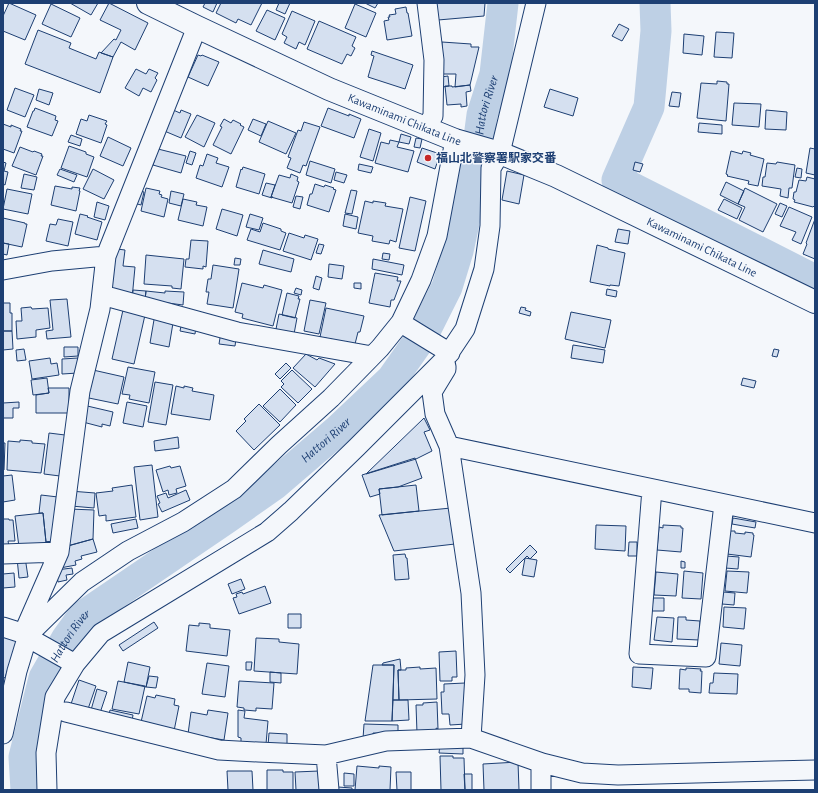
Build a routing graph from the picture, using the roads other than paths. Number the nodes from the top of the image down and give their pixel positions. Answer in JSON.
{"nodes":[{"id":1,"x":148,"y":3,"type":"edge"},
{"id":2,"x":427,"y":3,"type":"edge"},
{"id":3,"x":536,"y":3,"type":"edge"},
{"id":4,"x":197,"y":27,"type":"junction"},
{"id":5,"x":426,"y":128,"type":"junction"},
{"id":6,"x":458,"y":140,"type":"junction"},
{"id":7,"x":495,"y":151,"type":"junction"},
{"id":8,"x":106,"y":256,"type":"junction"},
{"id":9,"x":3,"y":270,"type":"edge"},
{"id":10,"x":102,"y":295,"type":"junction"},
{"id":11,"x":815,"y":302,"type":"edge"},
{"id":12,"x":403,"y":324,"type":"junction"},
{"id":13,"x":445,"y":353,"type":"junction"},
{"id":14,"x":372,"y":356,"type":"junction"},
{"id":15,"x":449,"y":446,"type":"junction"},
{"id":16,"x":652,"y":489,"type":"junction"},
{"id":17,"x":724,"y":504,"type":"junction"},
{"id":18,"x":815,"y":523,"type":"edge"},
{"id":19,"x":59,"y":552,"type":"junction"},
{"id":20,"x":3,"y":554,"type":"edge"},
{"id":21,"x":3,"y":627,"type":"edge"},
{"id":22,"x":32,"y":638,"type":"junction"},
{"id":23,"x":75,"y":664,"type":"junction"},
{"id":24,"x":66,"y":712,"type":"junction"},
{"id":25,"x":3,"y":734,"type":"edge"},
{"id":26,"x":471,"y":738,"type":"junction"},
{"id":27,"x":49,"y":750,"type":"junction"},
{"id":28,"x":326,"y":755,"type":"junction"},
{"id":29,"x":542,"y":763,"type":"junction"},
{"id":30,"x":815,"y":770,"type":"edge"},
{"id":31,"x":47,"y":790,"type":"edge"},
{"id":32,"x":58,"y":790,"type":"edge"},
{"id":33,"x":329,"y":790,"type":"edge"},
{"id":34,"x":541,"y":790,"type":"edge"}],
"edges":[{"from":1,"to":4,"type":"main road","name":"Kawaminami Chikata Line"},
{"from":2,"to":5,"type":"street"},
{"from":3,"to":7,"type":"street"},
{"from":4,"to":5,"type":"main road","name":"Kawaminami Chikata Line"},
{"from":4,"to":8,"type":"street"},
{"from":5,"to":6,"type":"main road","name":"Kawaminami Chikata Line"},
{"from":6,"to":7,"type":"main road","name":"Kawaminami Chikata Line"},
{"from":6,"to":12,"type":"street"},
{"from":7,"to":11,"type":"main road","name":"Kawaminami Chikata Line"},
{"from":7,"to":13,"type":"street"},
{"from":8,"to":9,"type":"street"},
{"from":8,"to":10,"type":"street"},
{"from":10,"to":14,"type":"street"},
{"from":10,"to":19,"type":"street"},
{"from":12,"to":13,"type":"street"},
{"from":12,"to":14,"type":"street"},
{"from":13,"to":15,"type":"street"},
{"from":13,"to":23,"type":"street"},
{"from":14,"to":22,"type":"street"},
{"from":15,"to":16,"type":"street"},
{"from":15,"to":26,"type":"street"},
{"from":16,"to":17,"type":"street"},
{"from":16,"to":17,"type":"street"},
{"from":17,"to":18,"type":"street"},
{"from":19,"to":20,"type":"street"},
{"from":19,"to":22,"type":"street"},
{"from":21,"to":22,"type":"street"},
{"from":22,"to":23,"type":"street"},
{"from":22,"to":25,"type":"street"},
{"from":23,"to":24,"type":"street"},
{"from":23,"to":27,"type":"street"},
{"from":24,"to":27,"type":"street"},
{"from":24,"to":28,"type":"street"},
{"from":26,"to":28,"type":"street"},
{"from":26,"to":29,"type":"street"},
{"from":27,"to":31,"type":"street"},
{"from":27,"to":32,"type":"street"},
{"from":28,"to":33,"type":"street"},
{"from":29,"to":30,"type":"street"},
{"from":29,"to":34,"type":"street"}]}
